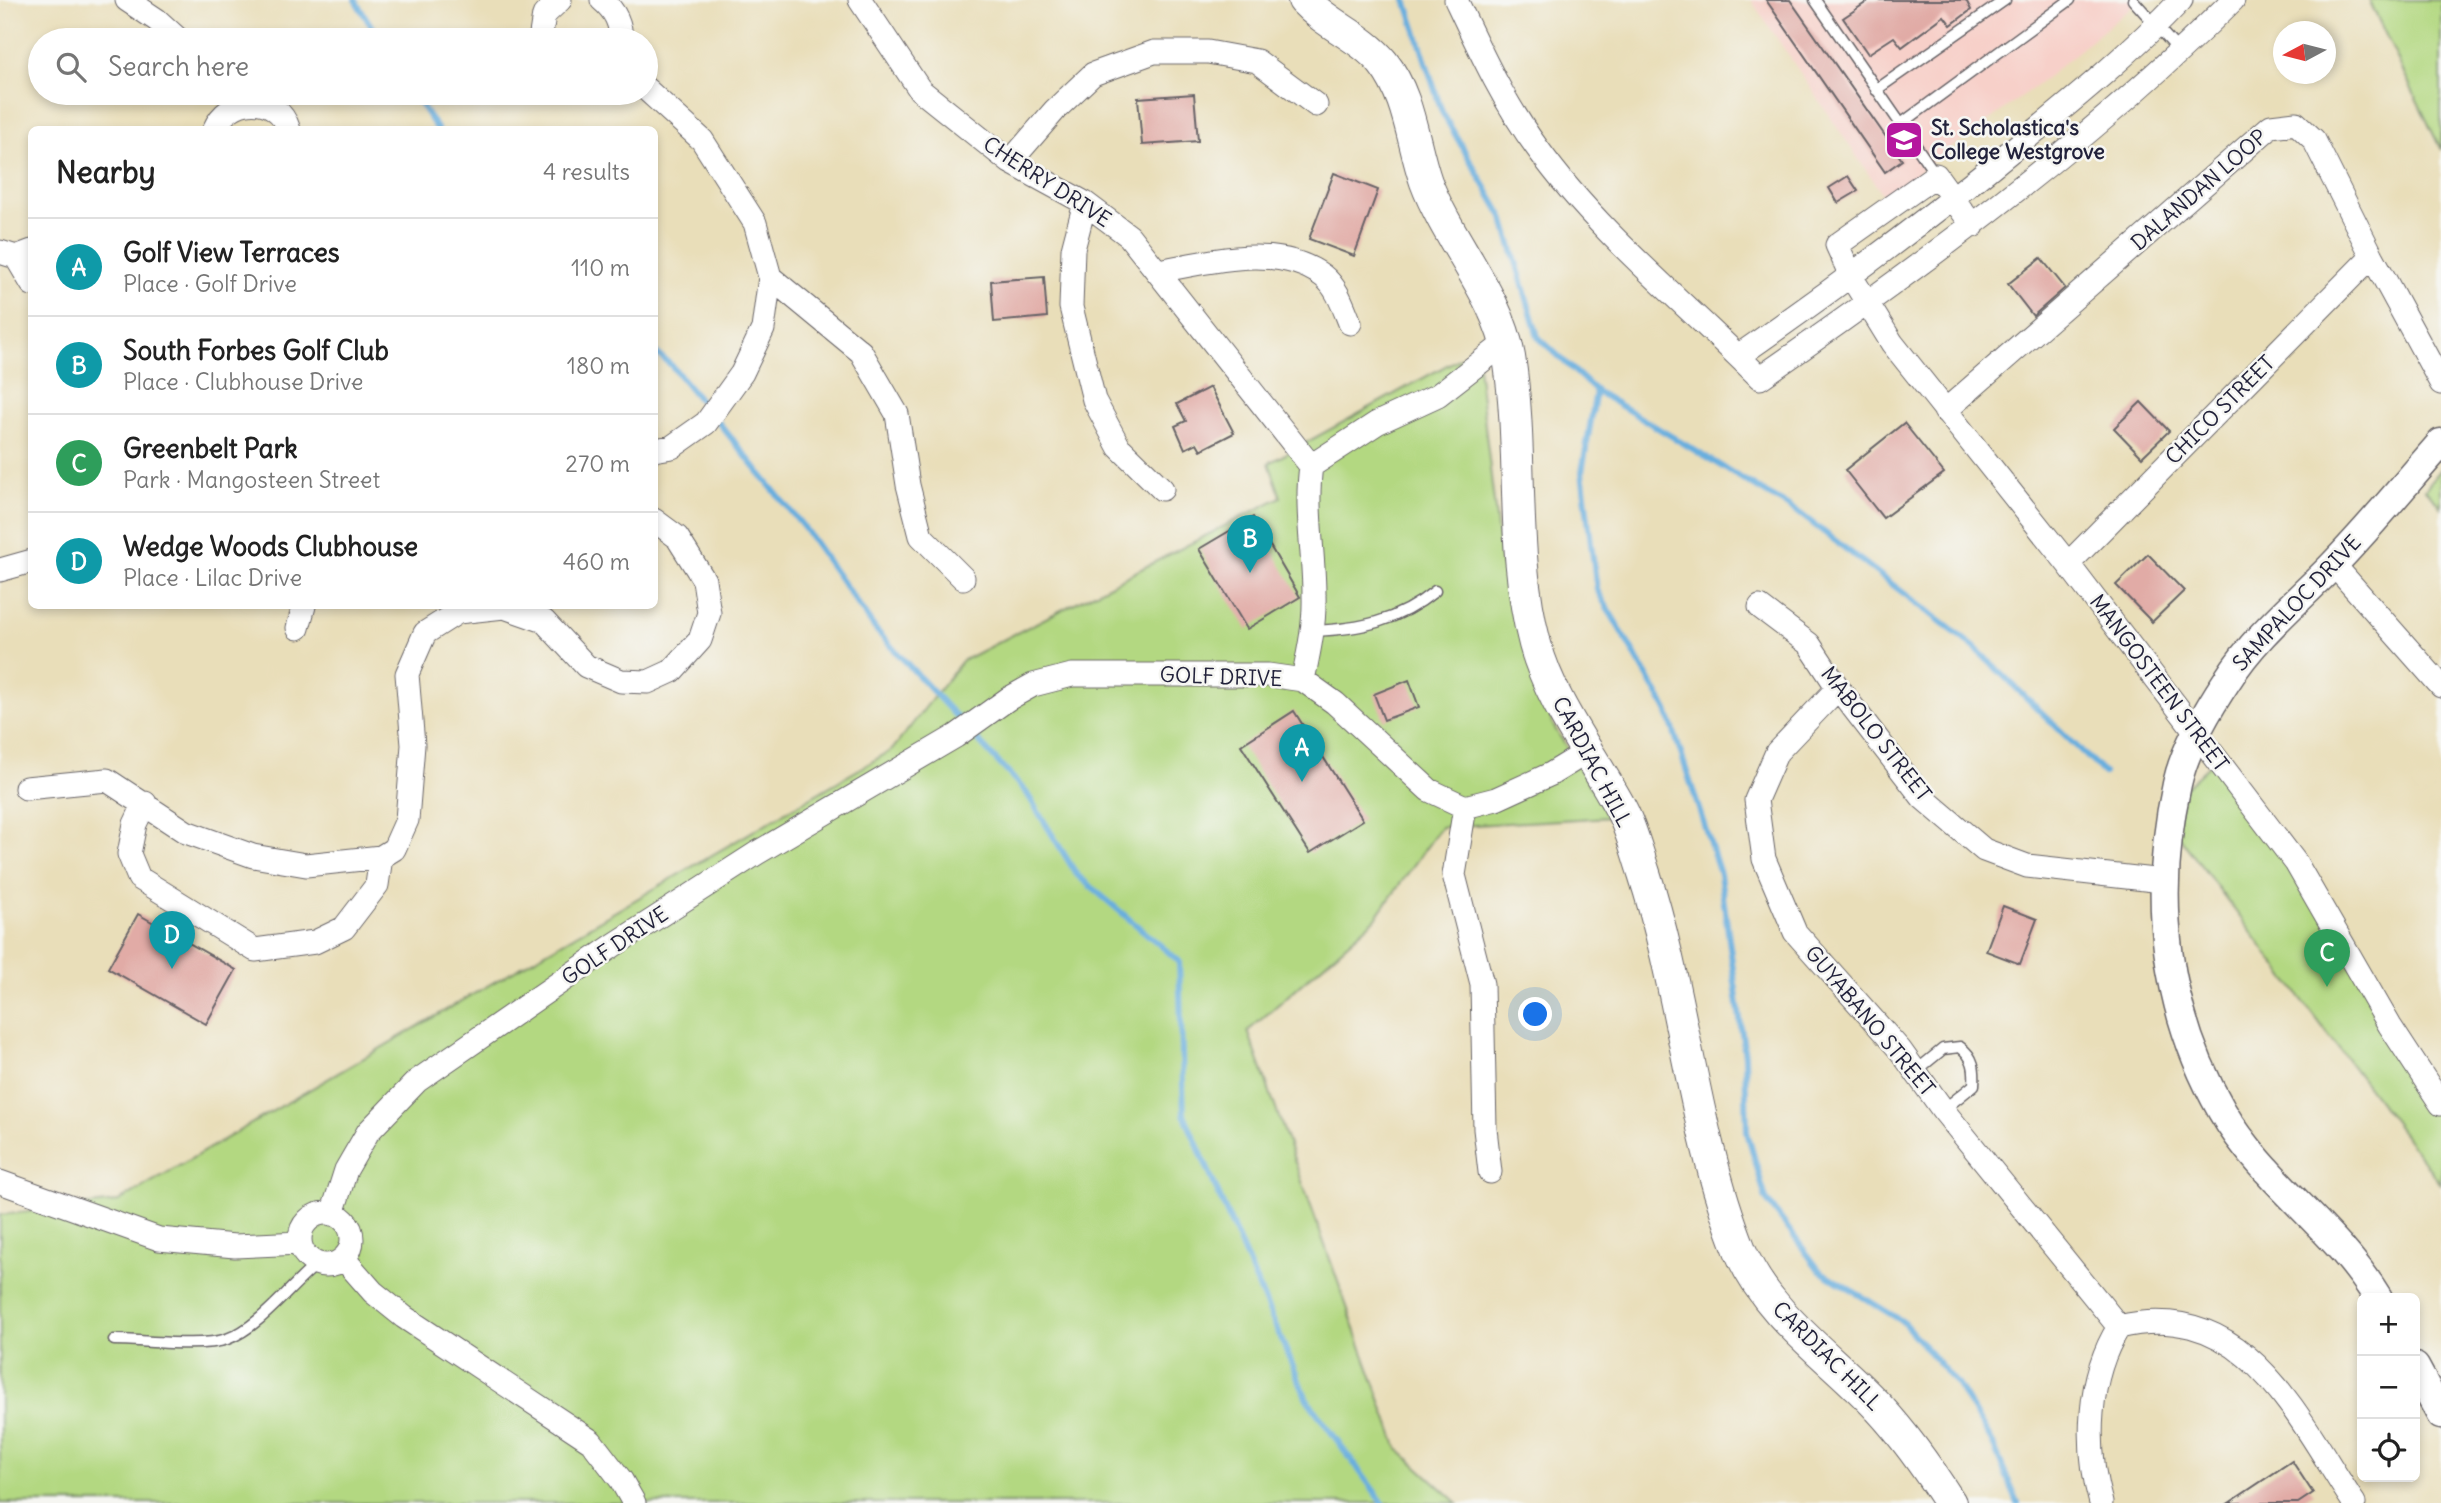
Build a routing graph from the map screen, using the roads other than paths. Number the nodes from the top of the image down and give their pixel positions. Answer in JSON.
{"nodes":[{"id":1,"x":127,"y":0,"type":"edge"},
{"id":2,"x":603,"y":0,"type":"edge"},
{"id":3,"x":860,"y":0,"type":"edge"},
{"id":4,"x":1304,"y":0,"type":"edge"},
{"id":5,"x":1456,"y":0,"type":"edge"},
{"id":6,"x":1815,"y":0,"type":"edge"},
{"id":7,"x":2005,"y":0,"type":"edge"},
{"id":8,"x":2070,"y":0,"type":"edge"},
{"id":9,"x":2133,"y":0,"type":"edge"},
{"id":10,"x":2180,"y":0,"type":"edge"},
{"id":11,"x":2233,"y":0,"type":"edge"},
{"id":12,"x":547,"y":5,"type":"edge"},
{"id":13,"x":2157,"y":25,"type":"junction"},
{"id":14,"x":166,"y":28,"type":"edge"},
{"id":15,"x":542,"y":28,"type":"edge"},
{"id":16,"x":620,"y":28,"type":"edge"},
{"id":17,"x":2180,"y":52,"type":"junction"},
{"id":18,"x":1877,"y":90,"type":"junction"},
{"id":19,"x":658,"y":100,"type":"edge"},
{"id":20,"x":228,"y":105,"type":"edge"},
{"id":21,"x":268,"y":105,"type":"edge"},
{"id":22,"x":1316,"y":105,"type":"dead end"},
{"id":23,"x":1901,"y":124,"type":"junction"},
{"id":24,"x":216,"y":126,"type":"edge"},
{"id":25,"x":287,"y":126,"type":"edge"},
{"id":26,"x":1010,"y":162,"type":"junction"},
{"id":27,"x":1936,"y":175,"type":"junction"},
{"id":28,"x":1952,"y":200,"type":"junction"},
{"id":29,"x":1085,"y":203,"type":"junction"},
{"id":30,"x":1973,"y":226,"type":"junction"},
{"id":31,"x":16,"y":253,"type":"edge"},
{"id":32,"x":2372,"y":256,"type":"junction"},
{"id":33,"x":1158,"y":271,"type":"junction"},
{"id":34,"x":28,"y":276,"type":"edge"},
{"id":35,"x":770,"y":277,"type":"junction"},
{"id":36,"x":1852,"y":278,"type":"junction"},
{"id":37,"x":1868,"y":303,"type":"junction"},
{"id":38,"x":1350,"y":323,"type":"dead end"},
{"id":39,"x":1505,"y":343,"type":"junction"},
{"id":40,"x":1738,"y":356,"type":"junction"},
{"id":41,"x":2441,"y":383,"type":"edge"},
{"id":42,"x":1945,"y":411,"type":"junction"},
{"id":43,"x":2441,"y":443,"type":"edge"},
{"id":44,"x":658,"y":449,"type":"edge"},
{"id":45,"x":1311,"y":466,"type":"junction"},
{"id":46,"x":1163,"y":489,"type":"dead end"},
{"id":47,"x":658,"y":523,"type":"edge"},
{"id":48,"x":28,"y":562,"type":"edge"},
{"id":49,"x":2068,"y":564,"type":"junction"},
{"id":50,"x":2334,"y":565,"type":"junction"},
{"id":51,"x":0,"y":570,"type":"edge"},
{"id":52,"x":963,"y":578,"type":"dead end"},
{"id":53,"x":1435,"y":591,"type":"dead end"},
{"id":54,"x":1760,"y":607,"type":"dead end"},
{"id":55,"x":486,"y":609,"type":"edge"},
{"id":56,"x":510,"y":609,"type":"edge"},
{"id":57,"x":1313,"y":631,"type":"junction"},
{"id":58,"x":1303,"y":680,"type":"junction"},
{"id":59,"x":2441,"y":686,"type":"edge"},
{"id":60,"x":1838,"y":688,"type":"junction"},
{"id":61,"x":2197,"y":733,"type":"junction"},
{"id":62,"x":1587,"y":752,"type":"junction"},
{"id":63,"x":26,"y":788,"type":"dead end"},
{"id":64,"x":145,"y":803,"type":"junction"},
{"id":65,"x":1465,"y":807,"type":"junction"},
{"id":66,"x":381,"y":858,"type":"junction"},
{"id":67,"x":2163,"y":881,"type":"junction"},
{"id":68,"x":1916,"y":1071,"type":"junction"},
{"id":69,"x":2441,"y":1104,"type":"edge"},
{"id":70,"x":1943,"y":1110,"type":"junction"},
{"id":71,"x":1490,"y":1172,"type":"dead end"},
{"id":72,"x":0,"y":1182,"type":"edge"},
{"id":73,"x":332,"y":1214,"type":"junction"},
{"id":74,"x":300,"y":1243,"type":"junction"},
{"id":75,"x":344,"y":1259,"type":"junction"},
{"id":76,"x":317,"y":1264,"type":"junction"},
{"id":77,"x":2374,"y":1293,"type":"edge"},
{"id":78,"x":2119,"y":1327,"type":"junction"},
{"id":79,"x":114,"y":1340,"type":"dead end"},
{"id":80,"x":2420,"y":1376,"type":"edge"},
{"id":81,"x":2441,"y":1415,"type":"edge"},
{"id":82,"x":634,"y":1503,"type":"edge"},
{"id":83,"x":1950,"y":1503,"type":"edge"},
{"id":84,"x":2101,"y":1503,"type":"edge"},
{"id":85,"x":2354,"y":1503,"type":"edge"}],
"edges":[{"from":1,"to":14,"type":"street"},
{"from":2,"to":16,"type":"street"},
{"from":3,"to":26,"type":"street","name":"CHERRY DRIVE"},
{"from":4,"to":39,"type":"main road","name":"CARDIAC HILL"},
{"from":5,"to":40,"type":"street"},
{"from":6,"to":18,"type":"lane"},
{"from":7,"to":18,"type":"lane"},
{"from":8,"to":23,"type":"lane"},
{"from":9,"to":13,"type":"lane"},
{"from":10,"to":13,"type":"street"},
{"from":11,"to":17,"type":"street"},
{"from":12,"to":15,"type":"street"},
{"from":13,"to":17,"type":"lane"},
{"from":13,"to":28,"type":"street"},
{"from":17,"to":30,"type":"street"},
{"from":18,"to":23,"type":"lane"},
{"from":19,"to":35,"type":"street"},
{"from":20,"to":24,"type":"street"},
{"from":21,"to":25,"type":"street"},
{"from":22,"to":26,"type":"street"},
{"from":23,"to":27,"type":"lane"},
{"from":26,"to":29,"type":"street","name":"CHERRY DRIVE"},
{"from":27,"to":28,"type":"street"},
{"from":27,"to":36,"type":"street","name":"MANGOSTEEN STREET"},
{"from":28,"to":30,"type":"street"},
{"from":28,"to":36,"type":"street"},
{"from":29,"to":33,"type":"street","name":"CHERRY DRIVE"},
{"from":29,"to":46,"type":"street"},
{"from":30,"to":37,"type":"street"},
{"from":31,"to":34,"type":"street"},
{"from":32,"to":41,"type":"street","name":"DALANDAN LOOP"},
{"from":32,"to":42,"type":"street","name":"DALANDAN LOOP"},
{"from":32,"to":49,"type":"street","name":"CHICO STREET"},
{"from":33,"to":38,"type":"street"},
{"from":33,"to":45,"type":"street","name":"CHERRY DRIVE"},
{"from":35,"to":44,"type":"street"},
{"from":35,"to":52,"type":"street"},
{"from":36,"to":37,"type":"street","name":"MANGOSTEEN STREET"},
{"from":36,"to":40,"type":"street"},
{"from":37,"to":40,"type":"street"},
{"from":37,"to":42,"type":"street","name":"MANGOSTEEN STREET"},
{"from":39,"to":45,"type":"street"},
{"from":39,"to":62,"type":"main road","name":"CARDIAC HILL"},
{"from":42,"to":49,"type":"street","name":"MANGOSTEEN STREET"},
{"from":43,"to":50,"type":"street","name":"SAMPALOC DRIVE"},
{"from":45,"to":57,"type":"street"},
{"from":47,"to":56,"type":"street"},
{"from":48,"to":51,"type":"street"},
{"from":49,"to":61,"type":"street","name":"MANGOSTEEN STREET"},
{"from":50,"to":59,"type":"street"},
{"from":50,"to":61,"type":"street","name":"SAMPALOC DRIVE"},
{"from":53,"to":57,"type":"lane"},
{"from":54,"to":60,"type":"street","name":"MABOLO STREET"},
{"from":55,"to":66,"type":"street"},
{"from":57,"to":58,"type":"street"},
{"from":58,"to":65,"type":"street","name":"GOLF DRIVE"},
{"from":58,"to":73,"type":"street","name":"GOLF DRIVE"},
{"from":60,"to":67,"type":"street","name":"MABOLO STREET"},
{"from":60,"to":68,"type":"street","name":"GUYABANO STREET"},
{"from":61,"to":67,"type":"street","name":"SAMPALOC DRIVE"},
{"from":61,"to":69,"type":"street","name":"MANGOSTEEN STREET"},
{"from":62,"to":65,"type":"street"},
{"from":62,"to":83,"type":"main road","name":"CARDIAC HILL"},
{"from":63,"to":64,"type":"street"},
{"from":64,"to":66,"type":"street"},
{"from":64,"to":66,"type":"street"},
{"from":65,"to":71,"type":"street"},
{"from":67,"to":77,"type":"street","name":"SAMPALOC DRIVE"},
{"from":68,"to":70,"type":"street","name":"GUYABANO STREET"},
{"from":68,"to":70,"type":"lane"},
{"from":70,"to":78,"type":"street","name":"GUYABANO STREET"},
{"from":72,"to":74,"type":"street"},
{"from":73,"to":74,"type":"street"},
{"from":73,"to":75,"type":"street"},
{"from":74,"to":76,"type":"street"},
{"from":75,"to":76,"type":"street"},
{"from":75,"to":82,"type":"street"},
{"from":76,"to":79,"type":"lane"},
{"from":78,"to":84,"type":"street"},
{"from":78,"to":85,"type":"street"},
{"from":80,"to":81,"type":"street"}]}
